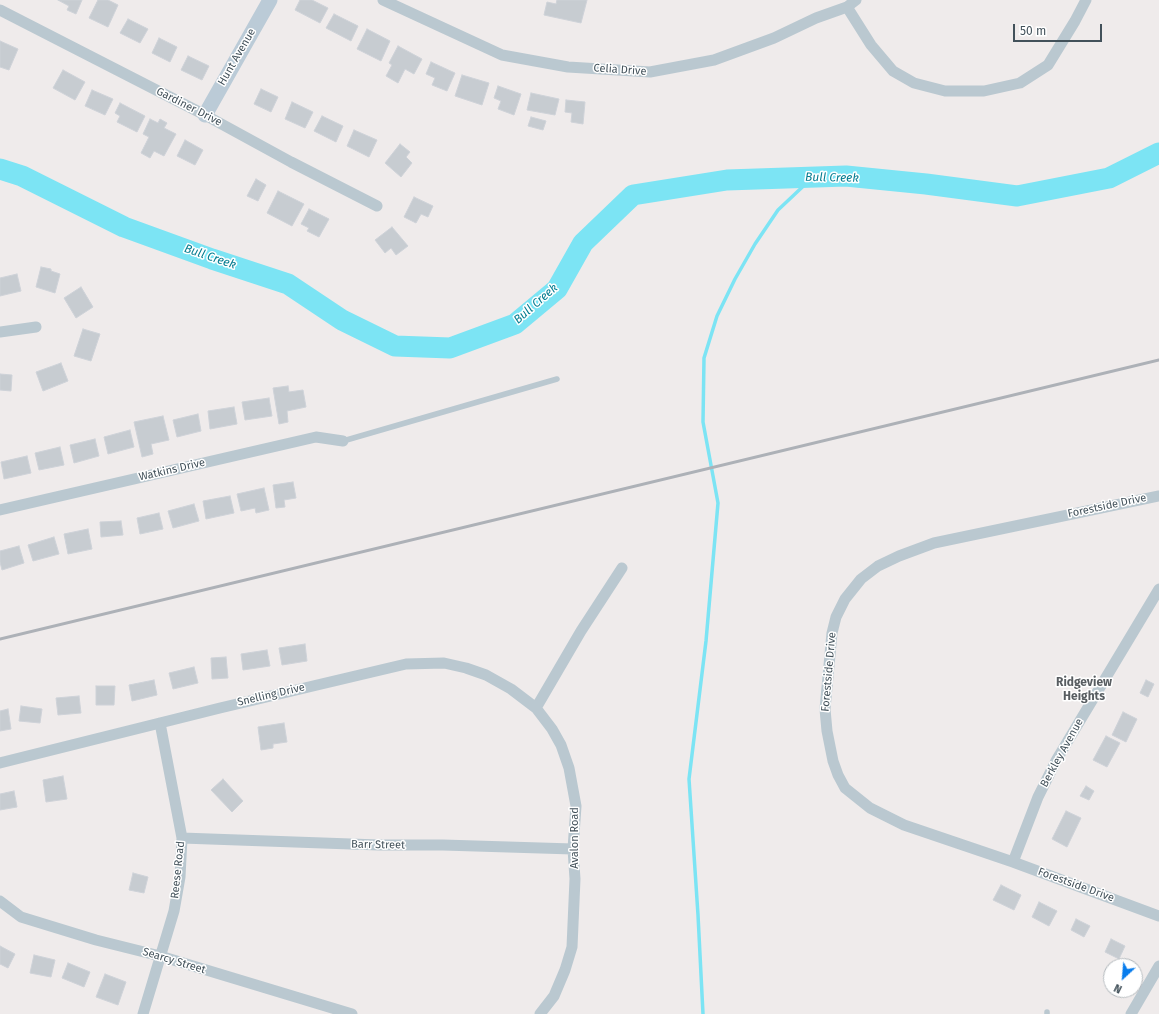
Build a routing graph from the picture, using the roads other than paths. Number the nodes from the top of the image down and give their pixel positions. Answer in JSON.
{"nodes":[{"id":1,"x":270,"y":0,"type":"edge"},
{"id":2,"x":383,"y":0,"type":"edge"},
{"id":3,"x":856,"y":0,"type":"edge"},
{"id":4,"x":1086,"y":0,"type":"edge"},
{"id":5,"x":847,"y":7,"type":"junction"},
{"id":6,"x":0,"y":10,"type":"edge"},
{"id":7,"x":205,"y":115,"type":"junction"},
{"id":8,"x":377,"y":206,"type":"dead end"},
{"id":9,"x":36,"y":327,"type":"dead end"},
{"id":10,"x":0,"y":332,"type":"edge"},
{"id":11,"x":557,"y":379,"type":"dead end"},
{"id":12,"x":344,"y":441,"type":"joint"},
{"id":13,"x":1159,"y":496,"type":"edge"},
{"id":14,"x":0,"y":510,"type":"edge"},
{"id":15,"x":622,"y":568,"type":"dead end"},
{"id":16,"x":1159,"y":589,"type":"edge"},
{"id":17,"x":536,"y":708,"type":"junction"},
{"id":18,"x":160,"y":723,"type":"junction"},
{"id":19,"x":0,"y":763,"type":"edge"},
{"id":20,"x":182,"y":838,"type":"junction"},
{"id":21,"x":573,"y":849,"type":"junction"},
{"id":22,"x":1013,"y":862,"type":"junction"},
{"id":23,"x":0,"y":901,"type":"edge"},
{"id":24,"x":1159,"y":916,"type":"edge"},
{"id":25,"x":160,"y":956,"type":"junction"},
{"id":26,"x":1159,"y":966,"type":"edge"},
{"id":27,"x":143,"y":1014,"type":"edge"},
{"id":28,"x":352,"y":1014,"type":"edge"},
{"id":29,"x":540,"y":1014,"type":"edge"},
{"id":30,"x":1131,"y":1014,"type":"edge"}],
"edges":[{"from":1,"to":7,"type":"street","name":"Hunt Avenue"},
{"from":2,"to":5,"type":"street","name":"Celia Drive"},
{"from":3,"to":5,"type":"street","name":"Celia Drive"},
{"from":4,"to":5,"type":"street"},
{"from":6,"to":7,"type":"street","name":"Gardiner Drive"},
{"from":7,"to":8,"type":"street","name":"Gardiner Drive"},
{"from":9,"to":10,"type":"street"},
{"from":11,"to":12,"type":"lane"},
{"from":12,"to":14,"type":"street","name":"Watkins Drive"},
{"from":13,"to":22,"type":"street","name":"Forestside Drive"},
{"from":15,"to":17,"type":"street"},
{"from":16,"to":22,"type":"street","name":"Berkley Avenue"},
{"from":17,"to":18,"type":"street","name":"Snelling Drive"},
{"from":17,"to":21,"type":"street","name":"Avalon Road"},
{"from":18,"to":19,"type":"street","name":"Snelling Drive"},
{"from":18,"to":20,"type":"street","name":"Reese Road"},
{"from":20,"to":21,"type":"street","name":"Barr Street"},
{"from":20,"to":25,"type":"street","name":"Reese Road"},
{"from":21,"to":29,"type":"street","name":"Avalon Road"},
{"from":22,"to":24,"type":"street","name":"Forestside Drive"},
{"from":23,"to":25,"type":"street","name":"Searcy Street"},
{"from":25,"to":27,"type":"street","name":"Reese Road"},
{"from":25,"to":28,"type":"street","name":"Searcy Street"},
{"from":26,"to":30,"type":"street"}]}
